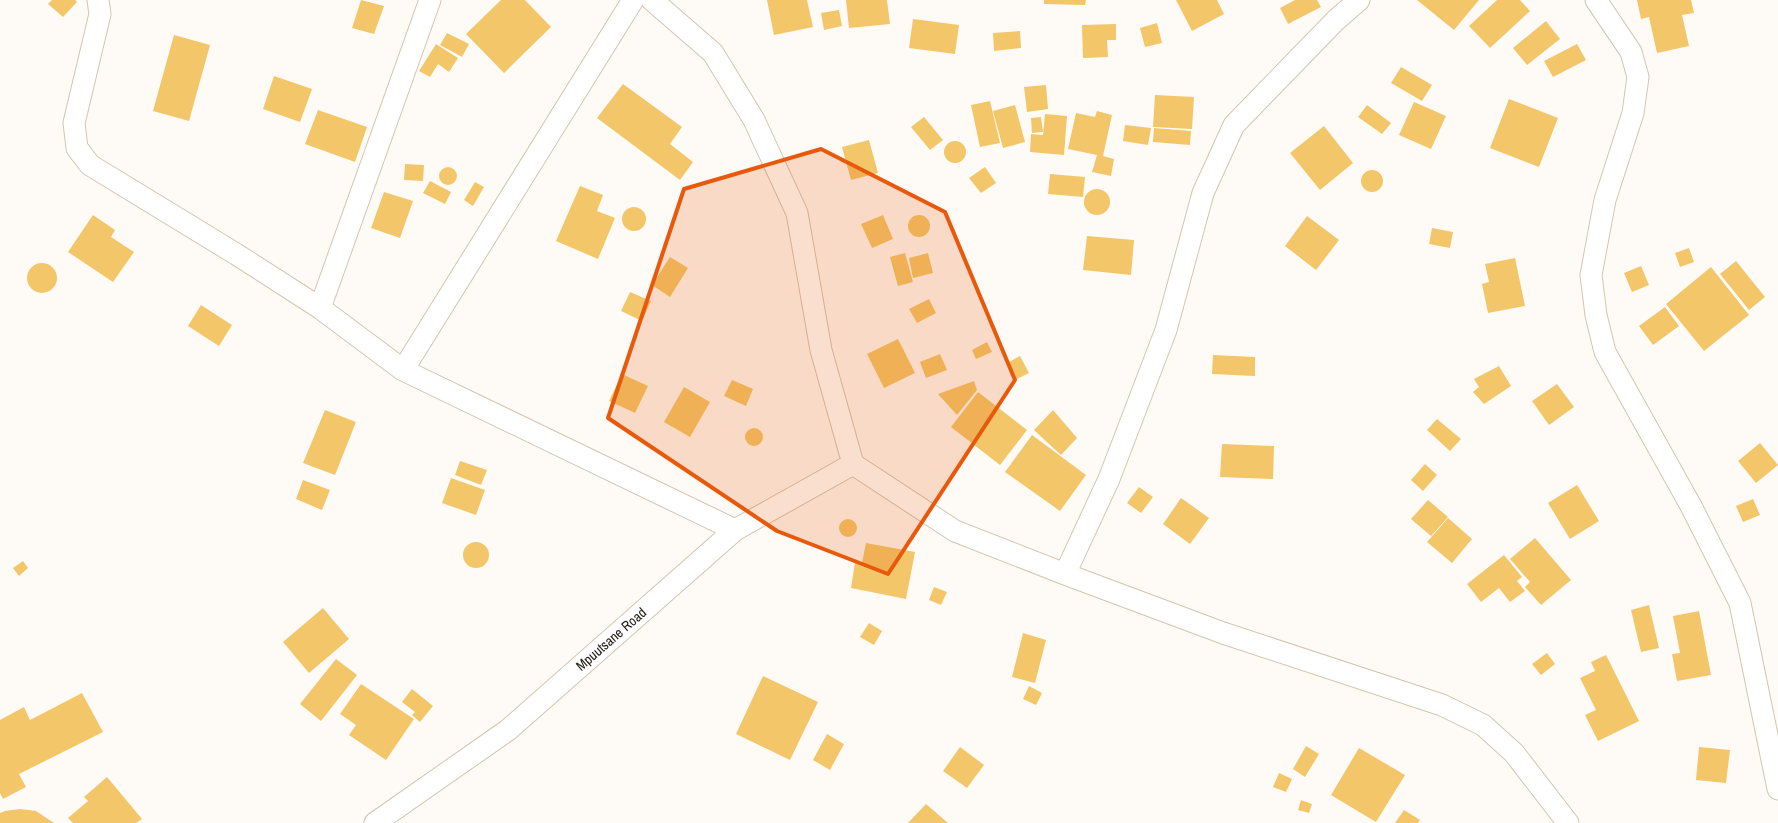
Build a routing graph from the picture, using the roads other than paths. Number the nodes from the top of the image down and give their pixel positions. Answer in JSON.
{"nodes":[{"id":1,"x":98,"y":0,"type":"edge"},
{"id":2,"x":430,"y":0,"type":"edge"},
{"id":3,"x":633,"y":0,"type":"edge"},
{"id":4,"x":652,"y":0,"type":"edge"},
{"id":5,"x":1359,"y":0,"type":"edge"},
{"id":6,"x":1596,"y":0,"type":"edge"},
{"id":7,"x":320,"y":308,"type":"junction"},
{"id":8,"x":403,"y":370,"type":"junction"},
{"id":9,"x":853,"y":464,"type":"junction"},
{"id":10,"x":735,"y":530,"type":"junction"},
{"id":11,"x":1065,"y":574,"type":"junction"},
{"id":12,"x":1778,"y":789,"type":"edge"},
{"id":13,"x":375,"y":823,"type":"edge"},
{"id":14,"x":1568,"y":823,"type":"edge"}],
"edges":[{"from":1,"to":7,"type":"street"},
{"from":2,"to":7,"type":"street"},
{"from":3,"to":8,"type":"street"},
{"from":4,"to":9,"type":"street"},
{"from":5,"to":11,"type":"street"},
{"from":6,"to":12,"type":"street"},
{"from":7,"to":8,"type":"street"},
{"from":8,"to":10,"type":"street"},
{"from":9,"to":10,"type":"street","name":"Mpuutsane Road"},
{"from":9,"to":11,"type":"street"},
{"from":10,"to":13,"type":"street","name":"Mpuutsane Road"},
{"from":11,"to":14,"type":"street"}]}
